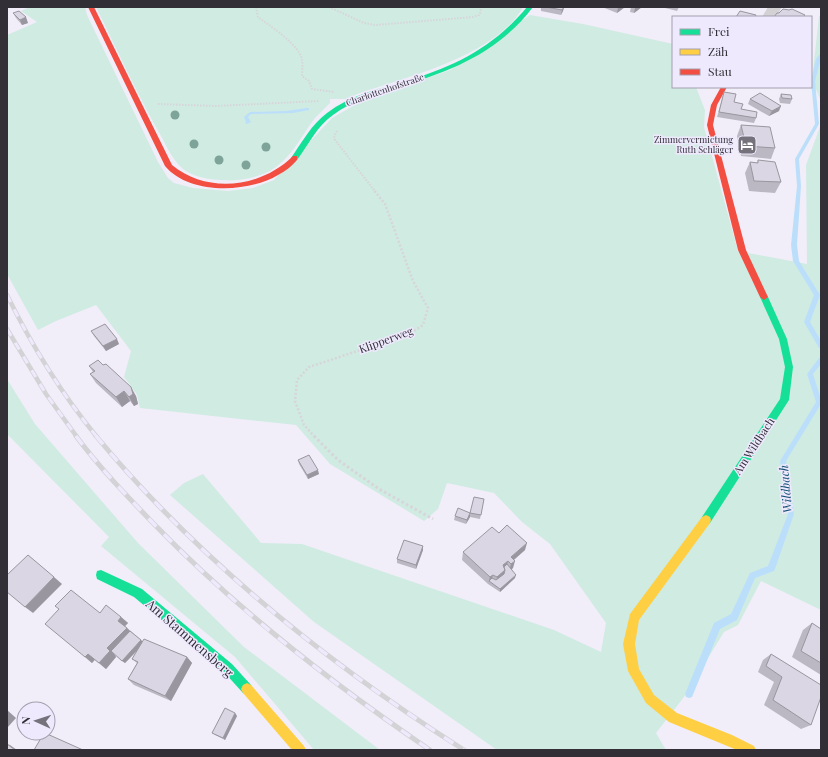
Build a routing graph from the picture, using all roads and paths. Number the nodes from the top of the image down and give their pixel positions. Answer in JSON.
{"nodes":[{"id":1,"x":91,"y":7,"type":"edge"},
{"id":2,"x":256,"y":7,"type":"edge"},
{"id":3,"x":329,"y":7,"type":"edge"},
{"id":4,"x":480,"y":7,"type":"edge"},
{"id":5,"x":530,"y":7,"type":"edge"},
{"id":6,"x":775,"y":7,"type":"edge"},
{"id":7,"x":770,"y":16,"type":"edge"},
{"id":8,"x":723,"y":88,"type":"edge"},
{"id":9,"x":352,"y":100,"type":"junction"},
{"id":10,"x":138,"y":103,"type":"junction"},
{"id":11,"x":339,"y":128,"type":"dead end"},
{"id":12,"x":433,"y":519,"type":"dead end"},
{"id":13,"x":101,"y":575,"type":"dead end"},
{"id":14,"x":735,"y":746,"type":"edge"},
{"id":15,"x":300,"y":750,"type":"edge"}],
"edges":[{"from":1,"to":10,"type":"street","name":"Charlottenhofstraße"},
{"from":2,"to":9,"type":"path"},
{"from":3,"to":4,"type":"path"},
{"from":5,"to":9,"type":"street","name":"Charlottenhofstraße"},
{"from":6,"to":7,"type":"street"},
{"from":8,"to":14,"type":"street","name":"Am Wildbach"},
{"from":9,"to":10,"type":"path"},
{"from":9,"to":10,"type":"street","name":"Charlottenhofstraße"},
{"from":11,"to":12,"type":"path","name":"Klipperweg"},
{"from":13,"to":15,"type":"street","name":"Am Stammensberg"}]}
